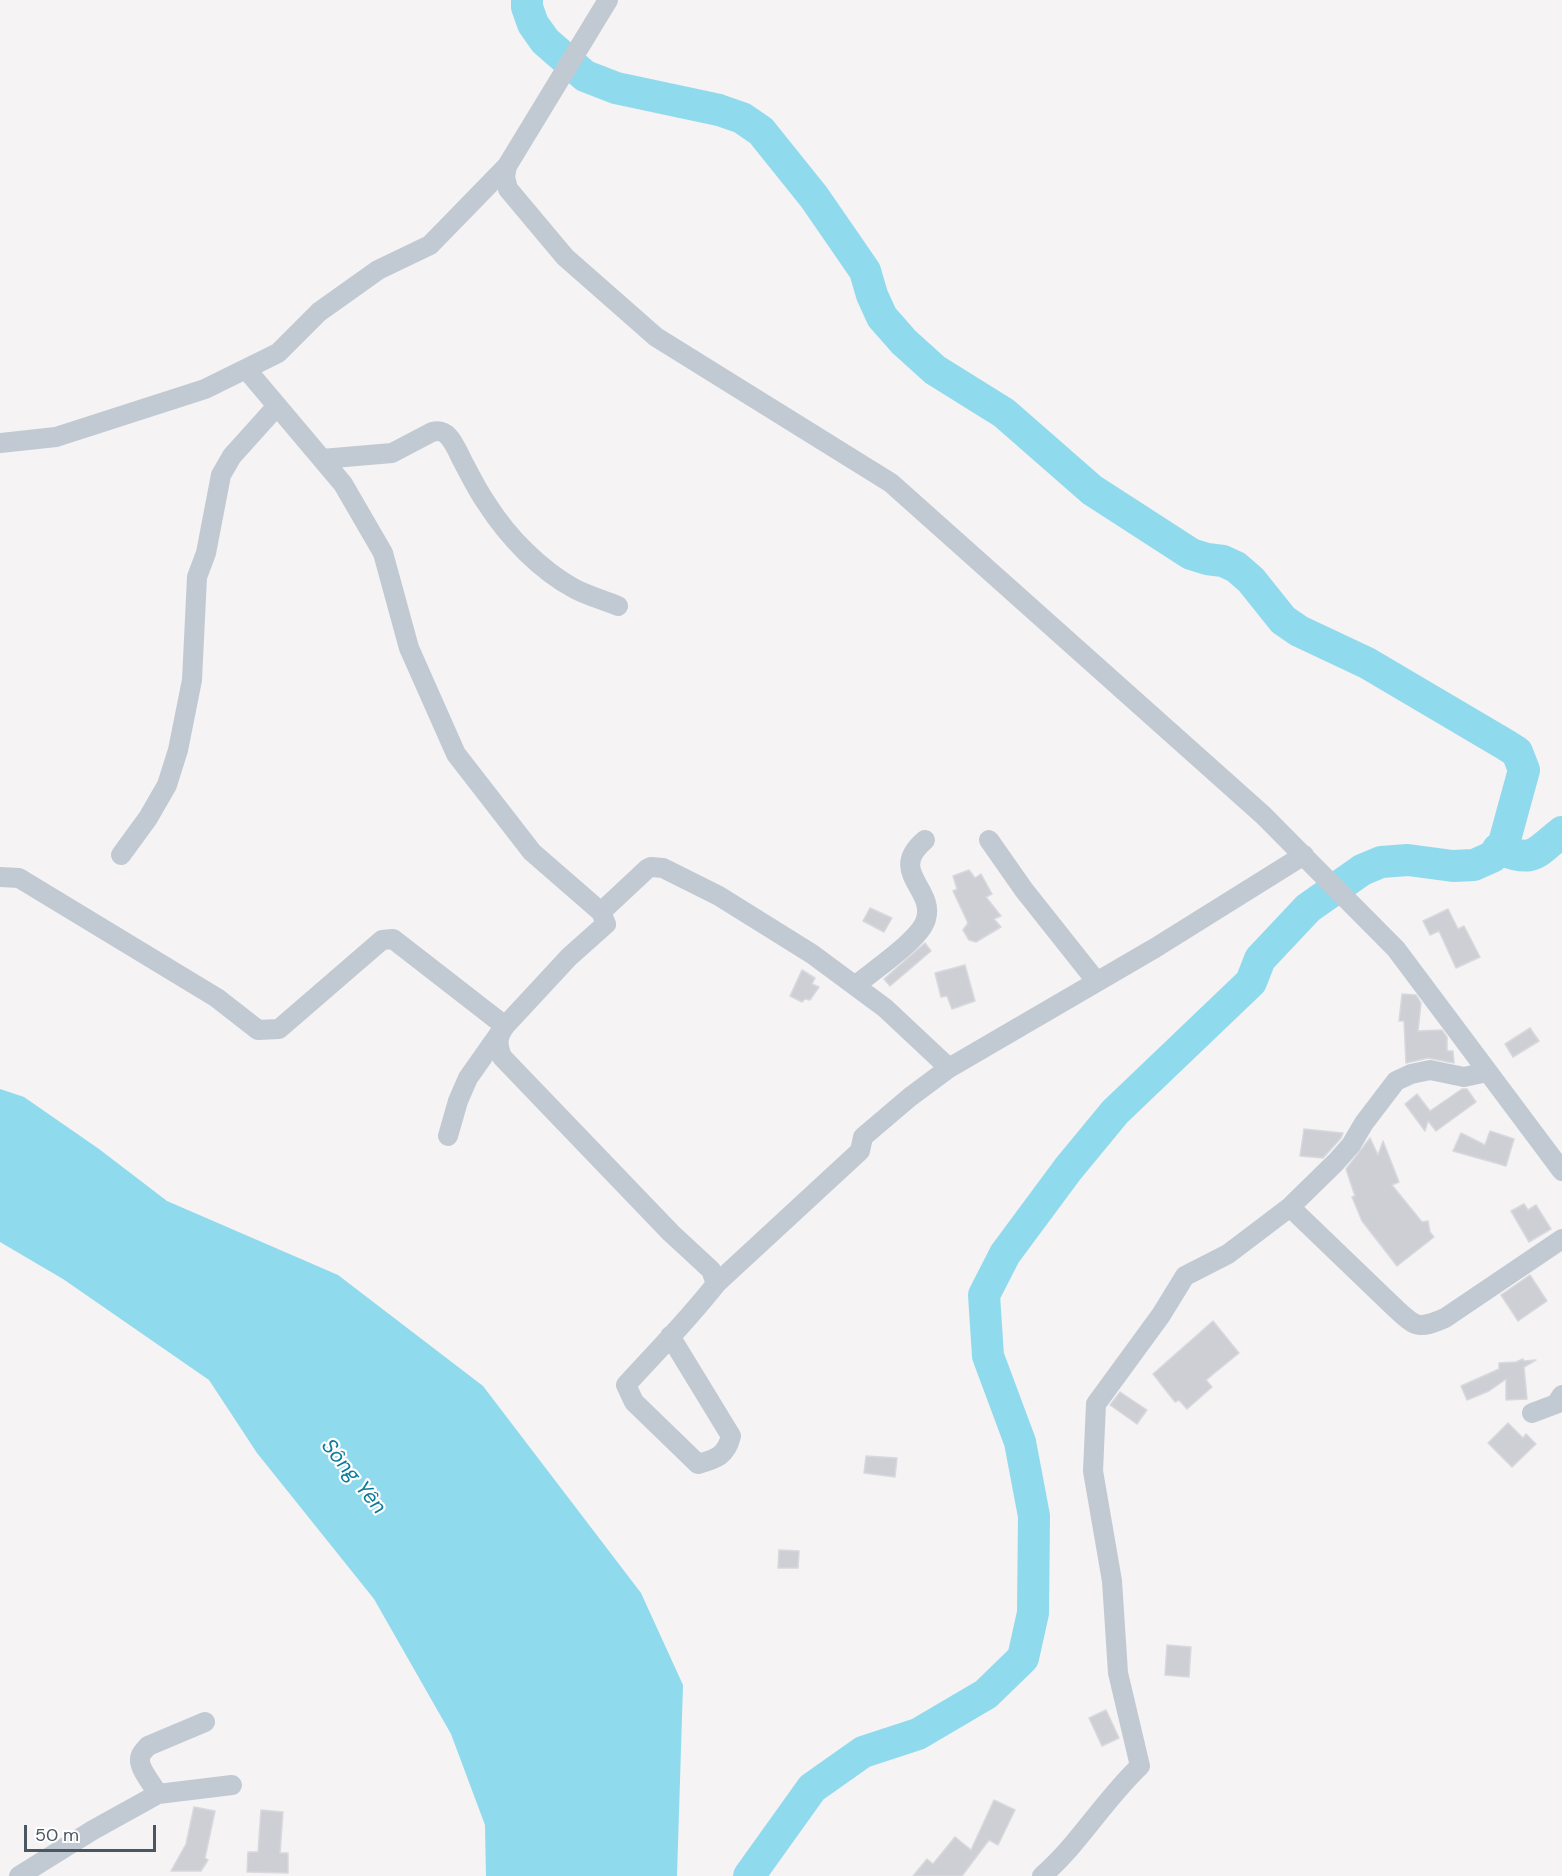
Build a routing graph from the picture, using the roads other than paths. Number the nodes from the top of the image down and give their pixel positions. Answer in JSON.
{"nodes":[{"id":1,"x":608,"y":0,"type":"edge"},
{"id":2,"x":507,"y":165,"type":"junction"},
{"id":3,"x":246,"y":369,"type":"junction"},
{"id":4,"x":277,"y":406,"type":"junction"},
{"id":5,"x":0,"y":443,"type":"edge"},
{"id":6,"x":322,"y":459,"type":"junction"},
{"id":7,"x":618,"y":606,"type":"dead end"},
{"id":8,"x":925,"y":840,"type":"dead end"},
{"id":9,"x":989,"y":840,"type":"dead end"},
{"id":10,"x":121,"y":855,"type":"dead end"},
{"id":11,"x":1311,"y":862,"type":"junction"},
{"id":12,"x":0,"y":877,"type":"edge"},
{"id":13,"x":601,"y":912,"type":"junction"},
{"id":14,"x":1097,"y":982,"type":"junction"},
{"id":15,"x":856,"y":985,"type":"junction"},
{"id":16,"x":502,"y":1030,"type":"junction"},
{"id":17,"x":949,"y":1068,"type":"junction"},
{"id":18,"x":1487,"y":1072,"type":"junction"},
{"id":19,"x":448,"y":1136,"type":"dead end"},
{"id":20,"x":1562,"y":1171,"type":"edge"},
{"id":21,"x":1290,"y":1207,"type":"junction"},
{"id":22,"x":1562,"y":1239,"type":"edge"},
{"id":23,"x":716,"y":1284,"type":"junction"},
{"id":24,"x":670,"y":1336,"type":"junction"},
{"id":25,"x":1562,"y":1395,"type":"edge"},
{"id":26,"x":1532,"y":1413,"type":"dead end"},
{"id":27,"x":205,"y":1722,"type":"dead end"},
{"id":28,"x":232,"y":1785,"type":"dead end"},
{"id":29,"x":158,"y":1794,"type":"junction"},
{"id":30,"x":19,"y":1876,"type":"edge"},
{"id":31,"x":1042,"y":1876,"type":"edge"}],
"edges":[{"from":1,"to":2,"type":"street"},
{"from":2,"to":3,"type":"street"},
{"from":2,"to":11,"type":"street"},
{"from":3,"to":4,"type":"street"},
{"from":3,"to":5,"type":"street"},
{"from":4,"to":6,"type":"street"},
{"from":4,"to":10,"type":"street"},
{"from":6,"to":7,"type":"street"},
{"from":6,"to":13,"type":"street"},
{"from":8,"to":15,"type":"street"},
{"from":9,"to":14,"type":"street"},
{"from":11,"to":14,"type":"street"},
{"from":11,"to":18,"type":"street"},
{"from":12,"to":16,"type":"street"},
{"from":13,"to":15,"type":"street"},
{"from":13,"to":16,"type":"street"},
{"from":14,"to":17,"type":"street"},
{"from":15,"to":17,"type":"street"},
{"from":16,"to":19,"type":"street"},
{"from":16,"to":23,"type":"street"},
{"from":17,"to":23,"type":"street"},
{"from":18,"to":20,"type":"street"},
{"from":18,"to":21,"type":"street"},
{"from":21,"to":22,"type":"street"},
{"from":21,"to":31,"type":"street"},
{"from":23,"to":24,"type":"street"},
{"from":24,"to":24,"type":"street"},
{"from":25,"to":26,"type":"street"},
{"from":27,"to":29,"type":"street"},
{"from":28,"to":29,"type":"street"},
{"from":29,"to":30,"type":"street"}]}
